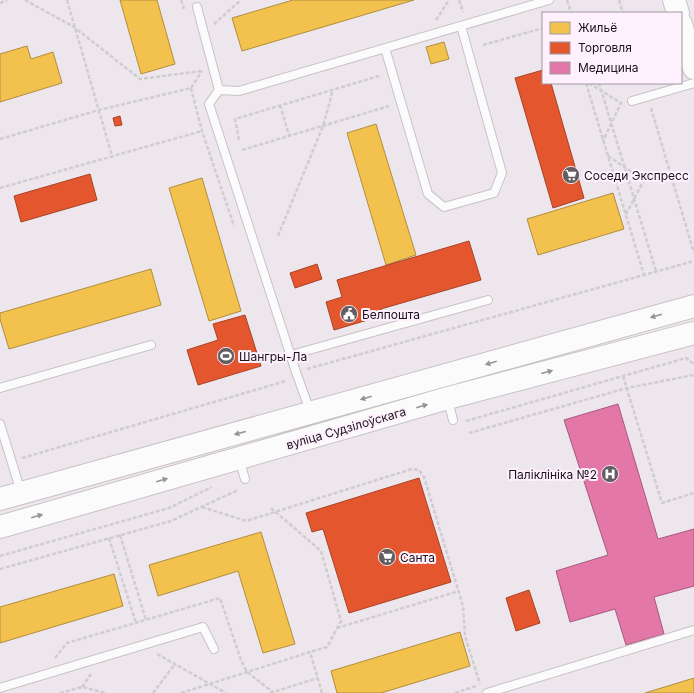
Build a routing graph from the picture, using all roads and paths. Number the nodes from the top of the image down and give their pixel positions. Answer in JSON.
{"nodes":[{"id":1,"x":7,"y":0,"type":"edge"},
{"id":2,"x":25,"y":0,"type":"edge"},
{"id":3,"x":67,"y":0,"type":"edge"},
{"id":4,"x":181,"y":0,"type":"edge"},
{"id":5,"x":242,"y":0,"type":"edge"},
{"id":6,"x":449,"y":0,"type":"edge"},
{"id":7,"x":459,"y":0,"type":"edge"},
{"id":8,"x":549,"y":0,"type":"edge"},
{"id":9,"x":567,"y":0,"type":"edge"},
{"id":10,"x":619,"y":0,"type":"edge"},
{"id":11,"x":674,"y":0,"type":"edge"},
{"id":12,"x":0,"y":3,"type":"edge"},
{"id":13,"x":197,"y":6,"type":"dead end"},
{"id":14,"x":571,"y":12,"type":"edge"},
{"id":15,"x":623,"y":12,"type":"edge"},
{"id":16,"x":678,"y":12,"type":"edge"},
{"id":17,"x":185,"y":14,"type":"dead end"},
{"id":18,"x":463,"y":15,"type":"dead end"},
{"id":19,"x":441,"y":22,"type":"dead end"},
{"id":20,"x":461,"y":26,"type":"junction"},
{"id":21,"x":74,"y":27,"type":"junction"},
{"id":22,"x":211,"y":27,"type":"dead end"},
{"id":23,"x":682,"y":27,"type":"edge"},
{"id":24,"x":542,"y":28,"type":"edge"},
{"id":25,"x":483,"y":45,"type":"dead end"},
{"id":26,"x":385,"y":48,"type":"junction"},
{"id":27,"x":200,"y":64,"type":"dead end"},
{"id":28,"x":694,"y":68,"type":"edge"},
{"id":29,"x":202,"y":71,"type":"junction"},
{"id":30,"x":380,"y":76,"type":"dead end"},
{"id":31,"x":694,"y":83,"type":"edge"},
{"id":32,"x":587,"y":84,"type":"edge"},
{"id":33,"x":589,"y":84,"type":"edge"},
{"id":34,"x":599,"y":84,"type":"edge"},
{"id":35,"x":219,"y":90,"type":"junction"},
{"id":36,"x":333,"y":90,"type":"junction"},
{"id":37,"x":601,"y":90,"type":"junction"},
{"id":38,"x":648,"y":97,"type":"junction"},
{"id":39,"x":632,"y":102,"type":"dead end"},
{"id":40,"x":280,"y":105,"type":"junction"},
{"id":41,"x":390,"y":106,"type":"dead end"},
{"id":42,"x":99,"y":110,"type":"junction"},
{"id":43,"x":611,"y":124,"type":"junction"},
{"id":44,"x":323,"y":126,"type":"junction"},
{"id":45,"x":289,"y":136,"type":"junction"},
{"id":46,"x":0,"y":139,"type":"edge"},
{"id":47,"x":239,"y":140,"type":"dead end"},
{"id":48,"x":603,"y":141,"type":"junction"},
{"id":49,"x":242,"y":150,"type":"dead end"},
{"id":50,"x":112,"y":156,"type":"junction"},
{"id":51,"x":608,"y":156,"type":"junction"},
{"id":52,"x":624,"y":166,"type":"junction"},
{"id":53,"x":0,"y":188,"type":"edge"},
{"id":54,"x":634,"y":200,"type":"junction"},
{"id":55,"x":626,"y":215,"type":"junction"},
{"id":56,"x":235,"y":229,"type":"dead end"},
{"id":57,"x":278,"y":236,"type":"dead end"},
{"id":58,"x":694,"y":253,"type":"edge"},
{"id":59,"x":694,"y":261,"type":"edge"},
{"id":60,"x":656,"y":272,"type":"junction"},
{"id":61,"x":644,"y":275,"type":"junction"},
{"id":62,"x":488,"y":300,"type":"dead end"},
{"id":63,"x":694,"y":306,"type":"edge"},
{"id":64,"x":694,"y":333,"type":"edge"},
{"id":65,"x":151,"y":345,"type":"dead end"},
{"id":66,"x":291,"y":355,"type":"junction"},
{"id":67,"x":694,"y":364,"type":"edge"},
{"id":68,"x":296,"y":372,"type":"junction"},
{"id":69,"x":694,"y":375,"type":"edge"},
{"id":70,"x":623,"y":376,"type":"junction"},
{"id":71,"x":286,"y":381,"type":"junction"},
{"id":72,"x":0,"y":388,"type":"edge"},
{"id":73,"x":288,"y":388,"type":"dead end"},
{"id":74,"x":627,"y":388,"type":"junction"},
{"id":75,"x":448,"y":398,"type":"junction"},
{"id":76,"x":311,"y":413,"type":"junction"},
{"id":77,"x":453,"y":420,"type":"dead end"},
{"id":78,"x":466,"y":421,"type":"dead end"},
{"id":79,"x":0,"y":424,"type":"edge"},
{"id":80,"x":469,"y":433,"type":"dead end"},
{"id":81,"x":12,"y":461,"type":"junction"},
{"id":82,"x":242,"y":471,"type":"junction"},
{"id":83,"x":238,"y":490,"type":"dead end"},
{"id":84,"x":22,"y":493,"type":"junction"},
{"id":85,"x":694,"y":493,"type":"edge"},
{"id":86,"x":0,"y":499,"type":"edge"},
{"id":87,"x":202,"y":507,"type":"junction"},
{"id":88,"x":271,"y":508,"type":"dead end"},
{"id":89,"x":276,"y":512,"type":"junction"},
{"id":90,"x":0,"y":527,"type":"edge"},
{"id":91,"x":120,"y":535,"type":"junction"},
{"id":92,"x":109,"y":538,"type":"junction"},
{"id":93,"x":0,"y":556,"type":"edge"},
{"id":94,"x":0,"y":570,"type":"edge"},
{"id":95,"x":458,"y":591,"type":"junction"},
{"id":96,"x":146,"y":620,"type":"dead end"},
{"id":97,"x":136,"y":624,"type":"dead end"},
{"id":98,"x":337,"y":628,"type":"junction"},
{"id":99,"x":694,"y":630,"type":"edge"},
{"id":100,"x":214,"y":649,"type":"dead end"},
{"id":101,"x":310,"y":652,"type":"junction"},
{"id":102,"x":156,"y":654,"type":"dead end"},
{"id":103,"x":174,"y":664,"type":"junction"},
{"id":104,"x":92,"y":673,"type":"dead end"},
{"id":105,"x":318,"y":678,"type":"junction"},
{"id":106,"x":210,"y":684,"type":"junction"},
{"id":107,"x":480,"y":685,"type":"dead end"},
{"id":108,"x":82,"y":687,"type":"junction"},
{"id":109,"x":0,"y":688,"type":"edge"},
{"id":110,"x":92,"y":691,"type":"edge"},
{"id":111,"x":60,"y":693,"type":"edge"},
{"id":112,"x":106,"y":693,"type":"edge"},
{"id":113,"x":153,"y":693,"type":"edge"},
{"id":114,"x":181,"y":693,"type":"edge"},
{"id":115,"x":226,"y":693,"type":"edge"},
{"id":116,"x":272,"y":693,"type":"edge"},
{"id":117,"x":322,"y":693,"type":"edge"},
{"id":118,"x":487,"y":693,"type":"edge"}],
"edges":[{"from":1,"to":12,"type":"path"},
{"from":2,"to":21,"type":"path"},
{"from":3,"to":21,"type":"path"},
{"from":4,"to":17,"type":"path"},
{"from":5,"to":22,"type":"path"},
{"from":6,"to":19,"type":"path"},
{"from":7,"to":18,"type":"path"},
{"from":8,"to":20,"type":"lane"},
{"from":9,"to":14,"type":"path"},
{"from":10,"to":15,"type":"path"},
{"from":11,"to":16,"type":"main road"},
{"from":13,"to":35,"type":"lane"},
{"from":20,"to":26,"type":"lane"},
{"from":20,"to":26,"type":"lane"},
{"from":21,"to":29,"type":"path"},
{"from":21,"to":42,"type":"path"},
{"from":23,"to":28,"type":"main road"},
{"from":24,"to":25,"type":"path"},
{"from":26,"to":35,"type":"lane"},
{"from":27,"to":29,"type":"path"},
{"from":29,"to":42,"type":"path"},
{"from":30,"to":36,"type":"path"},
{"from":31,"to":38,"type":"lane"},
{"from":32,"to":48,"type":"path"},
{"from":33,"to":37,"type":"path"},
{"from":34,"to":37,"type":"path"},
{"from":35,"to":66,"type":"lane"},
{"from":36,"to":40,"type":"path"},
{"from":36,"to":44,"type":"path"},
{"from":37,"to":43,"type":"path"},
{"from":37,"to":43,"type":"path"},
{"from":38,"to":39,"type":"lane"},
{"from":38,"to":58,"type":"path"},
{"from":40,"to":45,"type":"path"},
{"from":40,"to":47,"type":"path"},
{"from":41,"to":44,"type":"path"},
{"from":42,"to":46,"type":"path"},
{"from":42,"to":50,"type":"path"},
{"from":43,"to":48,"type":"path"},
{"from":43,"to":52,"type":"path"},
{"from":44,"to":45,"type":"path"},
{"from":44,"to":57,"type":"path"},
{"from":45,"to":49,"type":"path"},
{"from":48,"to":51,"type":"path"},
{"from":50,"to":53,"type":"path"},
{"from":50,"to":56,"type":"path"},
{"from":51,"to":52,"type":"path"},
{"from":51,"to":55,"type":"path"},
{"from":52,"to":54,"type":"path"},
{"from":52,"to":54,"type":"path"},
{"from":54,"to":55,"type":"path"},
{"from":54,"to":60,"type":"path"},
{"from":55,"to":61,"type":"path"},
{"from":59,"to":60,"type":"path"},
{"from":60,"to":61,"type":"path"},
{"from":61,"to":68,"type":"path"},
{"from":62,"to":66,"type":"lane"},
{"from":63,"to":76,"type":"main road","name":"вуліца Судзілоўскага","one_way":true},
{"from":75,"to":64,"type":"main road","name":"вуліца Судзілоўскага","one_way":true},
{"from":65,"to":72,"type":"lane"},
{"from":66,"to":68,"type":"lane"},
{"from":67,"to":70,"type":"path"},
{"from":68,"to":71,"type":"path"},
{"from":68,"to":76,"type":"lane"},
{"from":69,"to":74,"type":"path"},
{"from":70,"to":74,"type":"path"},
{"from":70,"to":78,"type":"path"},
{"from":71,"to":73,"type":"path"},
{"from":71,"to":81,"type":"path"},
{"from":74,"to":80,"type":"path"},
{"from":74,"to":85,"type":"path"},
{"from":75,"to":77,"type":"lane"},
{"from":82,"to":75,"type":"main road","name":"вуліца Судзілоўскага","one_way":true},
{"from":76,"to":84,"type":"main road","name":"вуліца Судзілоўскага","one_way":true},
{"from":79,"to":81,"type":"lane"},
{"from":81,"to":84,"type":"lane"},
{"from":90,"to":82,"type":"main road","name":"вуліца Судзілоўскага","one_way":true},
{"from":82,"to":93,"type":"path"},
{"from":83,"to":87,"type":"path"},
{"from":84,"to":86,"type":"main road","name":"вуліца Судзілоўскага"},
{"from":87,"to":89,"type":"path"},
{"from":87,"to":91,"type":"path"},
{"from":88,"to":89,"type":"path"},
{"from":89,"to":95,"type":"path"},
{"from":89,"to":98,"type":"path"},
{"from":91,"to":92,"type":"path"},
{"from":91,"to":96,"type":"path"},
{"from":92,"to":94,"type":"path"},
{"from":92,"to":97,"type":"path"},
{"from":95,"to":98,"type":"path"},
{"from":95,"to":107,"type":"path"},
{"from":98,"to":101,"type":"path"},
{"from":99,"to":118,"type":"lane"},
{"from":100,"to":109,"type":"lane"},
{"from":101,"to":105,"type":"path"},
{"from":101,"to":106,"type":"path"},
{"from":102,"to":103,"type":"path"},
{"from":103,"to":106,"type":"path"},
{"from":103,"to":113,"type":"path"},
{"from":104,"to":108,"type":"path"},
{"from":105,"to":116,"type":"path"},
{"from":105,"to":117,"type":"path"},
{"from":106,"to":114,"type":"path"},
{"from":106,"to":115,"type":"path"},
{"from":108,"to":110,"type":"path"},
{"from":108,"to":111,"type":"path"},
{"from":110,"to":112,"type":"path"}]}
